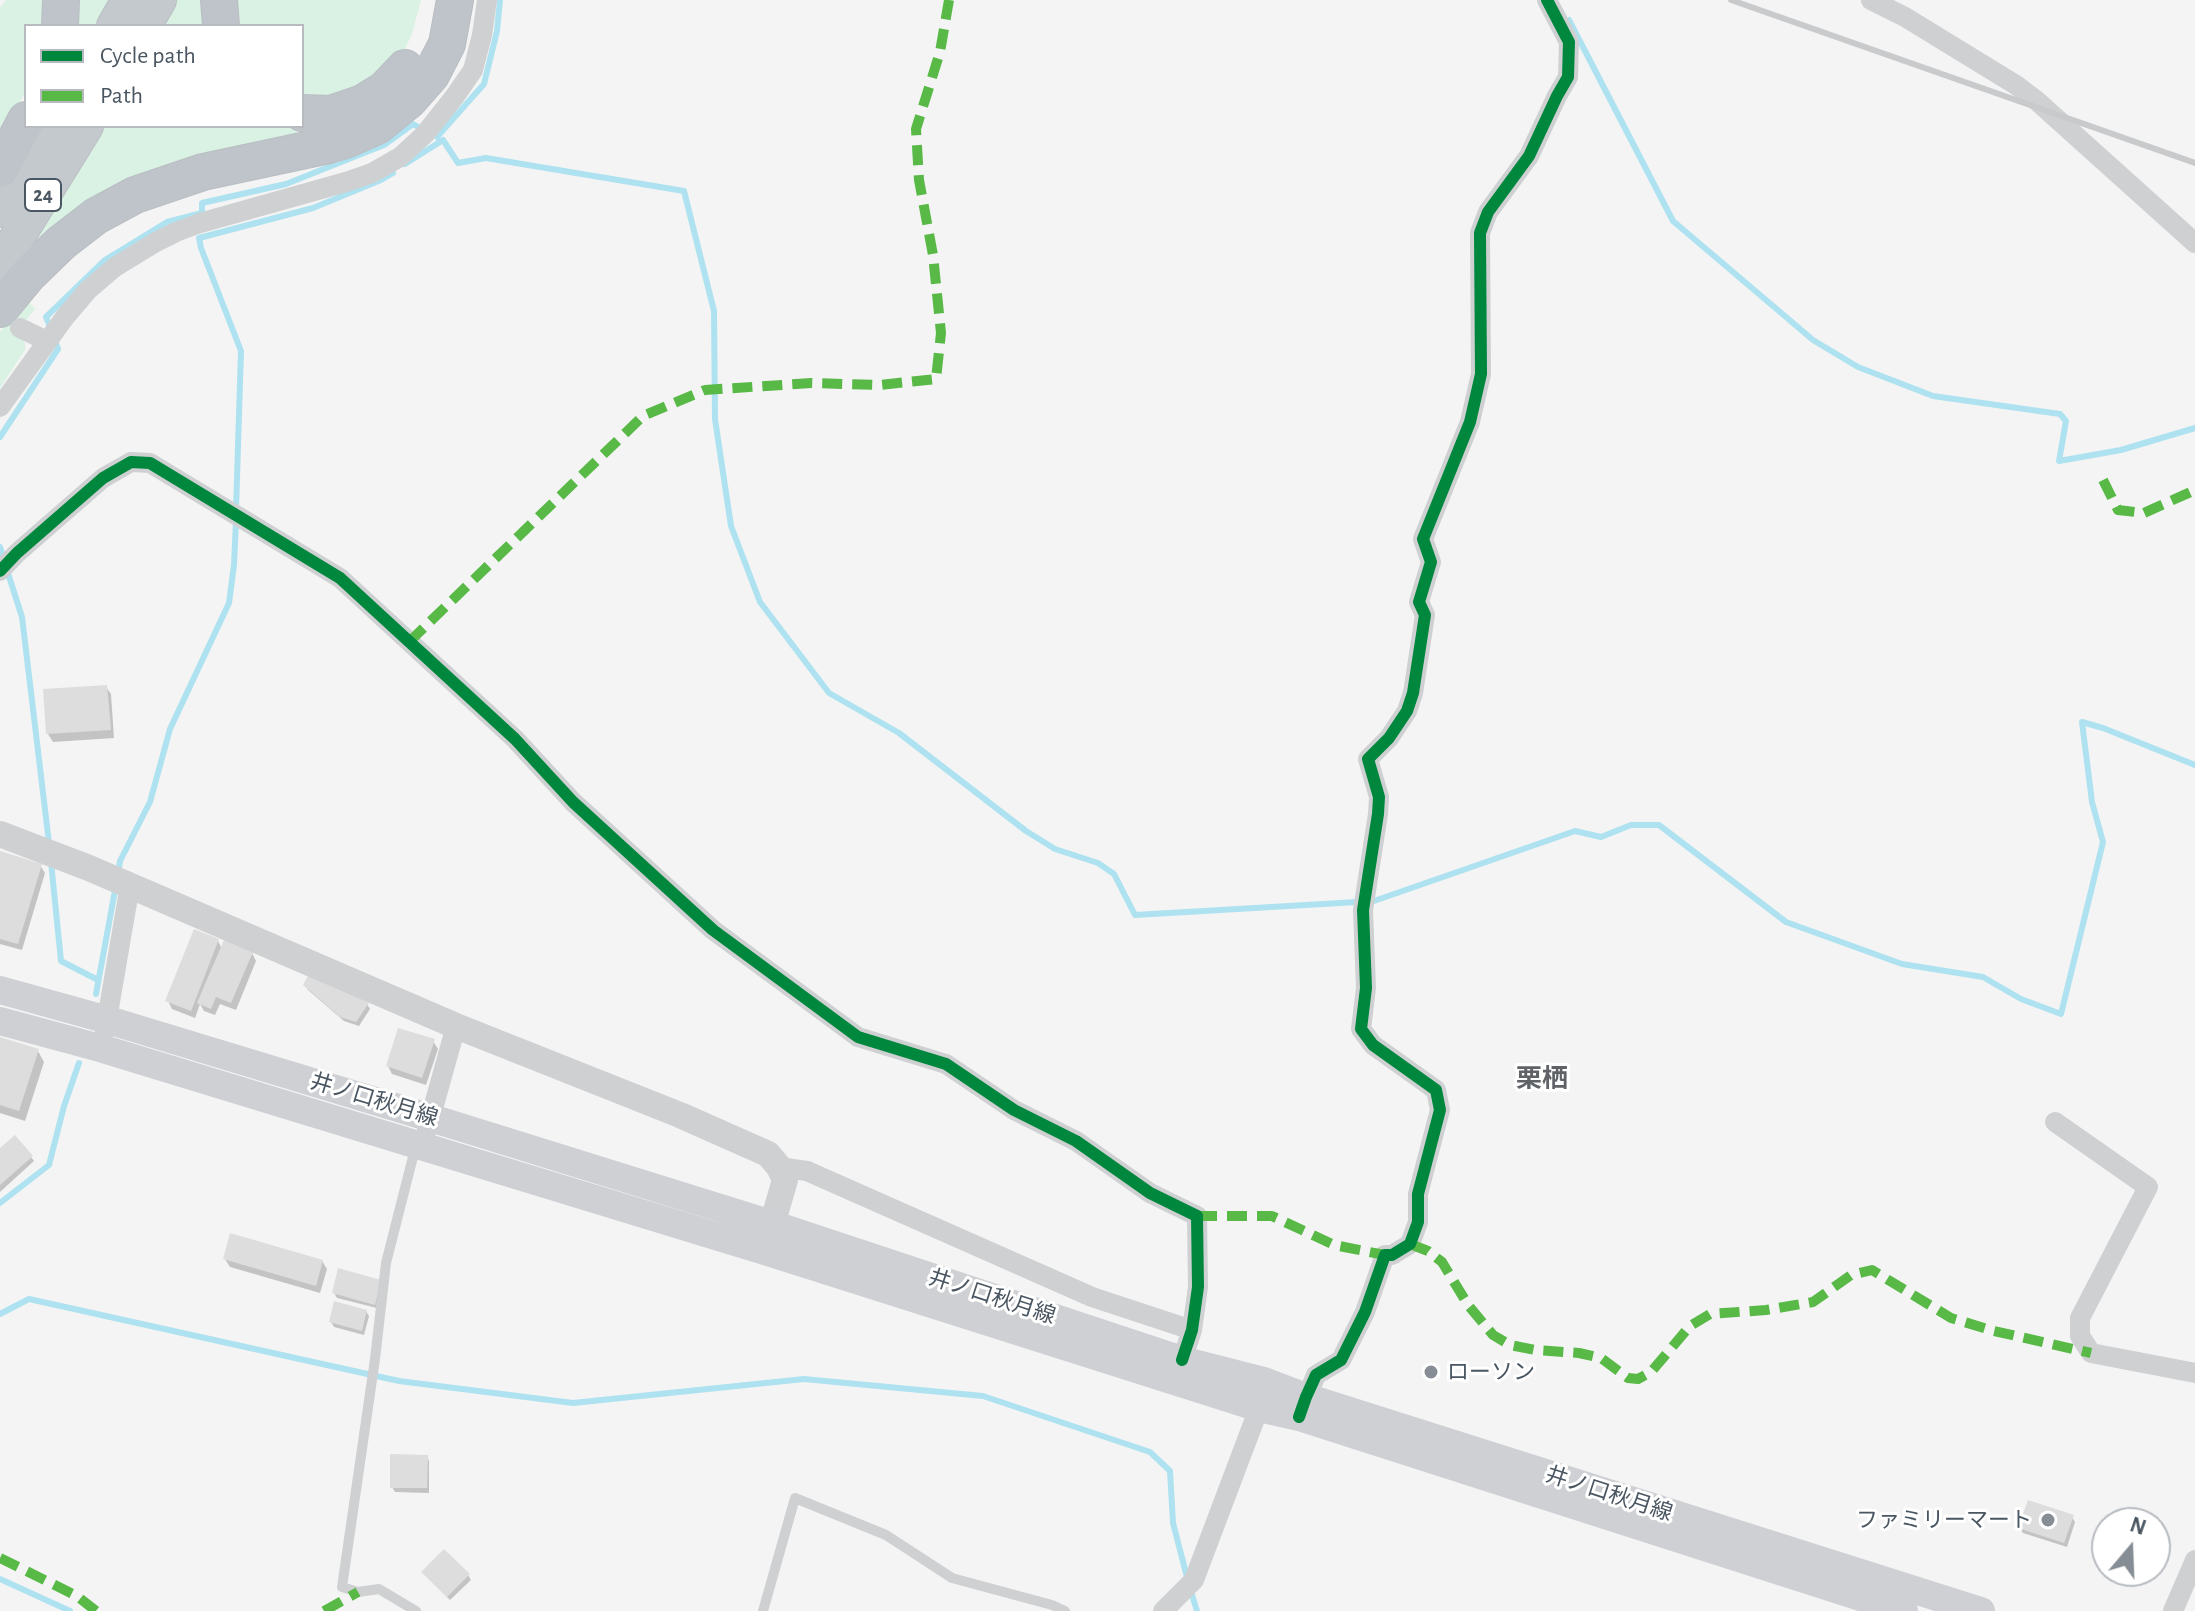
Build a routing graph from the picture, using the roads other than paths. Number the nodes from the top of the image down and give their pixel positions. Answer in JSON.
{"nodes":[{"id":1,"x":61,"y":0,"type":"edge"},
{"id":2,"x":129,"y":0,"type":"edge"},
{"id":3,"x":159,"y":0,"type":"edge"},
{"id":4,"x":219,"y":0,"type":"edge"},
{"id":5,"x":432,"y":0,"type":"edge"},
{"id":6,"x":455,"y":0,"type":"edge"},
{"id":7,"x":487,"y":0,"type":"edge"},
{"id":8,"x":1547,"y":0,"type":"edge"},
{"id":9,"x":1871,"y":0,"type":"edge"},
{"id":10,"x":1910,"y":8,"type":"edge"},
{"id":11,"x":60,"y":24,"type":"edge"},
{"id":12,"x":115,"y":24,"type":"edge"},
{"id":13,"x":145,"y":24,"type":"edge"},
{"id":14,"x":221,"y":24,"type":"edge"},
{"id":15,"x":304,"y":113,"type":"edge"},
{"id":16,"x":24,"y":124,"type":"edge"},
{"id":17,"x":54,"y":128,"type":"edge"},
{"id":18,"x":85,"y":128,"type":"edge"},
{"id":19,"x":0,"y":169,"type":"edge"},
{"id":20,"x":0,"y":210,"type":"edge"},
{"id":21,"x":2195,"y":243,"type":"edge"},
{"id":22,"x":0,"y":265,"type":"edge"},
{"id":23,"x":10,"y":319,"type":"edge"},
{"id":24,"x":47,"y":341,"type":"junction"},
{"id":25,"x":0,"y":407,"type":"edge"},
{"id":26,"x":0,"y":571,"type":"edge"},
{"id":27,"x":0,"y":834,"type":"edge"},
{"id":28,"x":130,"y":885,"type":"junction"},
{"id":29,"x":0,"y":990,"type":"edge"},
{"id":30,"x":108,"y":1020,"type":"junction"},
{"id":31,"x":0,"y":1021,"type":"edge"},
{"id":32,"x":456,"y":1026,"type":"junction"},
{"id":33,"x":100,"y":1048,"type":"junction"},
{"id":34,"x":431,"y":1118,"type":"junction"},
{"id":35,"x":2055,"y":1122,"type":"dead end"},
{"id":36,"x":420,"y":1144,"type":"junction"},
{"id":37,"x":779,"y":1167,"type":"junction"},
{"id":38,"x":772,"y":1224,"type":"junction"},
{"id":39,"x":765,"y":1251,"type":"junction"},
{"id":40,"x":1192,"y":1330,"type":"junction"},
{"id":41,"x":1182,"y":1360,"type":"junction"},
{"id":42,"x":2195,"y":1373,"type":"edge"},
{"id":43,"x":1261,"y":1394,"type":"junction"},
{"id":44,"x":1302,"y":1407,"type":"junction"},
{"id":45,"x":2195,"y":1560,"type":"edge"},
{"id":46,"x":416,"y":1611,"type":"edge"},
{"id":47,"x":763,"y":1611,"type":"edge"},
{"id":48,"x":1065,"y":1611,"type":"edge"},
{"id":49,"x":1163,"y":1611,"type":"edge"},
{"id":50,"x":1904,"y":1611,"type":"edge"},
{"id":51,"x":1981,"y":1611,"type":"edge"},
{"id":52,"x":2173,"y":1611,"type":"edge"}],
"edges":[{"from":1,"to":11,"type":"highway"},
{"from":2,"to":12,"type":"highway"},
{"from":3,"to":13,"type":"highway"},
{"from":4,"to":14,"type":"highway"},
{"from":5,"to":15,"type":"highway"},
{"from":6,"to":23,"type":"highway"},
{"from":7,"to":24,"type":"street"},
{"from":8,"to":44,"type":"street"},
{"from":9,"to":10,"type":"street"},
{"from":10,"to":21,"type":"street"},
{"from":16,"to":19,"type":"highway"},
{"from":17,"to":20,"type":"highway","number":"24"},
{"from":18,"to":22,"type":"highway","number":"24"},
{"from":23,"to":24,"type":"street"},
{"from":24,"to":25,"type":"street"},
{"from":26,"to":40,"type":"street"},
{"from":27,"to":28,"type":"street"},
{"from":28,"to":30,"type":"street"},
{"from":28,"to":32,"type":"street"},
{"from":29,"to":30,"type":"main road","name":"井ノ口秋月線"},
{"from":30,"to":33,"type":"street"},
{"from":30,"to":34,"type":"main road","name":"井ノ口秋月線"},
{"from":31,"to":33,"type":"main road","name":"井ノ口秋月線"},
{"from":32,"to":34,"type":"street"},
{"from":32,"to":37,"type":"street"},
{"from":33,"to":36,"type":"main road","name":"井ノ口秋月線"},
{"from":34,"to":36,"type":"street"},
{"from":34,"to":38,"type":"main road","name":"井ノ口秋月線"},
{"from":35,"to":42,"type":"street"},
{"from":36,"to":39,"type":"main road","name":"井ノ口秋月線"},
{"from":36,"to":46,"type":"lane"},
{"from":37,"to":38,"type":"street"},
{"from":37,"to":40,"type":"street"},
{"from":38,"to":39,"type":"street"},
{"from":38,"to":41,"type":"main road","name":"井ノ口秋月線"},
{"from":39,"to":43,"type":"main road","name":"井ノ口秋月線"},
{"from":40,"to":41,"type":"street"},
{"from":41,"to":43,"type":"main road","name":"井ノ口秋月線"},
{"from":43,"to":44,"type":"main road","name":"井ノ口秋月線"},
{"from":43,"to":49,"type":"street"},
{"from":44,"to":50,"type":"main road","name":"井ノ口秋月線"},
{"from":44,"to":51,"type":"main road","name":"井ノ口秋月線"},
{"from":45,"to":52,"type":"street"},
{"from":47,"to":48,"type":"lane"}]}
